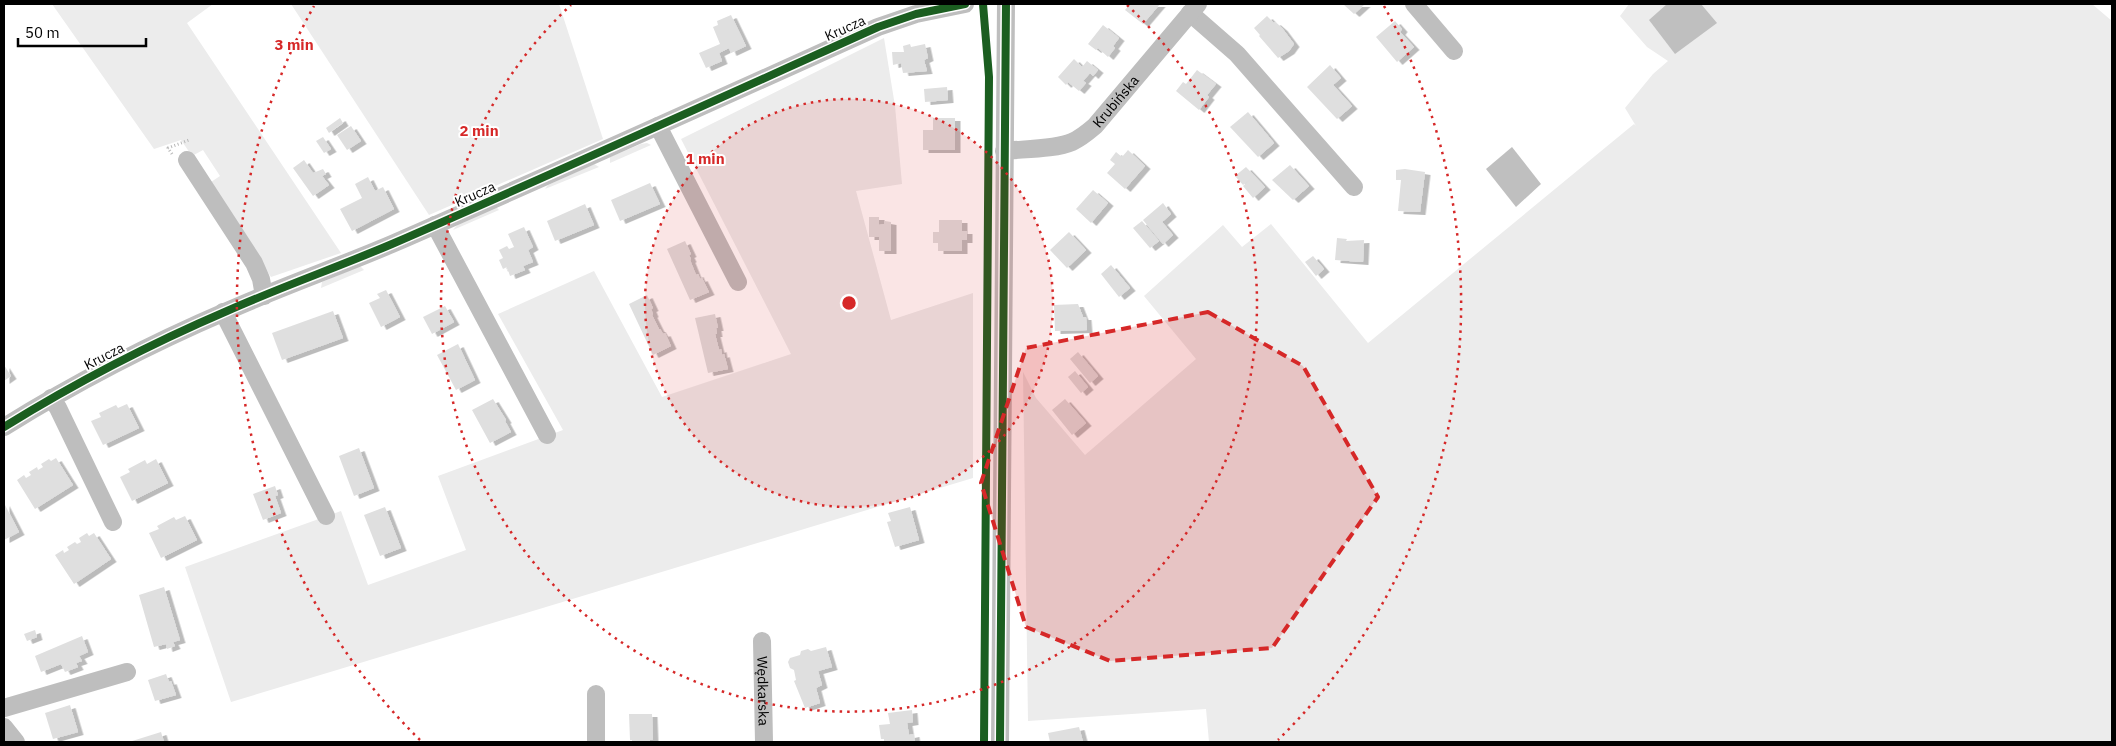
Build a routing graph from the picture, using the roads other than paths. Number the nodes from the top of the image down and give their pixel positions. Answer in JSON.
{"nodes":[{"id":1,"x":965,"y":4,"type":"edge"},
{"id":2,"x":1006,"y":4,"type":"edge"},
{"id":3,"x":1414,"y":4,"type":"edge"},
{"id":4,"x":1194,"y":9,"type":"edge"},
{"id":5,"x":1454,"y":51,"type":"dead end"},
{"id":6,"x":658,"y":126,"type":"junction"},
{"id":7,"x":1004,"y":151,"type":"junction"},
{"id":8,"x":187,"y":160,"type":"dead end"},
{"id":9,"x":1354,"y":187,"type":"dead end"},
{"id":10,"x":435,"y":226,"type":"junction"},
{"id":11,"x":738,"y":282,"type":"dead end"},
{"id":12,"x":264,"y":296,"type":"junction"},
{"id":13,"x":223,"y":312,"type":"junction"},
{"id":14,"x":50,"y":398,"type":"junction"},
{"id":15,"x":4,"y":427,"type":"edge"},
{"id":16,"x":547,"y":435,"type":"dead end"},
{"id":17,"x":326,"y":516,"type":"dead end"},
{"id":18,"x":113,"y":522,"type":"dead end"},
{"id":19,"x":762,"y":641,"type":"dead end"},
{"id":20,"x":127,"y":672,"type":"dead end"},
{"id":21,"x":596,"y":694,"type":"dead end"},
{"id":22,"x":4,"y":708,"type":"edge"},
{"id":23,"x":4,"y":727,"type":"edge"},
{"id":24,"x":16,"y":742,"type":"edge"},
{"id":25,"x":596,"y":742,"type":"edge"},
{"id":26,"x":764,"y":742,"type":"edge"},
{"id":27,"x":1000,"y":742,"type":"edge"}],
"edges":[{"from":1,"to":6,"type":"street","name":"Krucza"},
{"from":2,"to":7,"type":"street"},
{"from":3,"to":5,"type":"street"},
{"from":4,"to":7,"type":"street","name":"Krubińska"},
{"from":4,"to":9,"type":"street"},
{"from":6,"to":10,"type":"street","name":"Krucza"},
{"from":6,"to":11,"type":"street"},
{"from":7,"to":27,"type":"street"},
{"from":8,"to":12,"type":"street"},
{"from":10,"to":12,"type":"street","name":"Krucza"},
{"from":10,"to":16,"type":"street"},
{"from":12,"to":13,"type":"street","name":"Krucza"},
{"from":13,"to":14,"type":"street","name":"Krucza"},
{"from":13,"to":17,"type":"street"},
{"from":14,"to":15,"type":"street","name":"Krucza"},
{"from":14,"to":18,"type":"street"},
{"from":19,"to":26,"type":"street","name":"Wędkarska"},
{"from":20,"to":22,"type":"street"},
{"from":21,"to":25,"type":"street"},
{"from":23,"to":24,"type":"street"}]}
